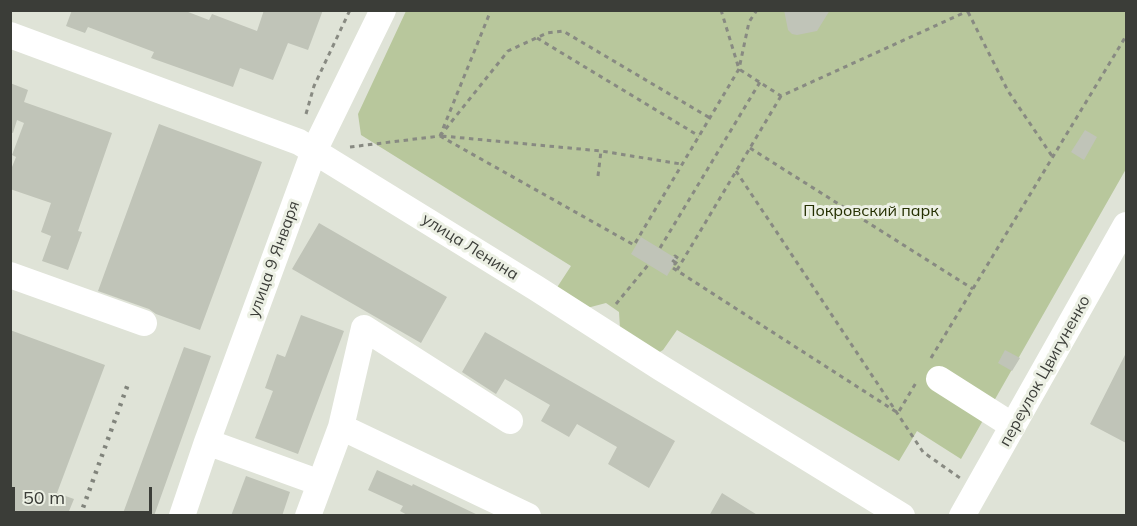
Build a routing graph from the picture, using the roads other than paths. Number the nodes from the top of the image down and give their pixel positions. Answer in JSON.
{"nodes":[{"id":1,"x":383,"y":10,"type":"edge"},
{"id":2,"x":11,"y":36,"type":"edge"},
{"id":3,"x":307,"y":147,"type":"junction"},
{"id":4,"x":1126,"y":225,"type":"edge"},
{"id":5,"x":10,"y":275,"type":"edge"},
{"id":6,"x":144,"y":323,"type":"dead end"},
{"id":7,"x":929,"y":372,"type":"road end"},
{"id":8,"x":510,"y":421,"type":"dead end"},
{"id":9,"x":1013,"y":426,"type":"junction"},
{"id":10,"x":341,"y":427,"type":"junction"},
{"id":11,"x":207,"y":442,"type":"junction"},
{"id":12,"x":320,"y":483,"type":"junction"},
{"id":13,"x":182,"y":516,"type":"edge"},
{"id":14,"x":308,"y":516,"type":"edge"},
{"id":15,"x":528,"y":516,"type":"edge"},
{"id":16,"x":902,"y":516,"type":"edge"},
{"id":17,"x":962,"y":516,"type":"edge"}],
"edges":[{"from":1,"to":3,"type":"street","name":"улица 9 Января"},
{"from":2,"to":3,"type":"street","name":"улица Ленина"},
{"from":3,"to":11,"type":"street","name":"улица 9 Января"},
{"from":3,"to":16,"type":"street","name":"улица Ленина"},
{"from":4,"to":9,"type":"street","name":"переулок Цвигуненко"},
{"from":5,"to":6,"type":"street"},
{"from":7,"to":9,"type":"street"},
{"from":8,"to":10,"type":"street"},
{"from":9,"to":17,"type":"street","name":"переулок Цвигуненко"},
{"from":10,"to":12,"type":"street"},
{"from":10,"to":15,"type":"street"},
{"from":11,"to":12,"type":"street"},
{"from":11,"to":13,"type":"street","name":"улица 9 Января"},
{"from":12,"to":14,"type":"street"}]}
